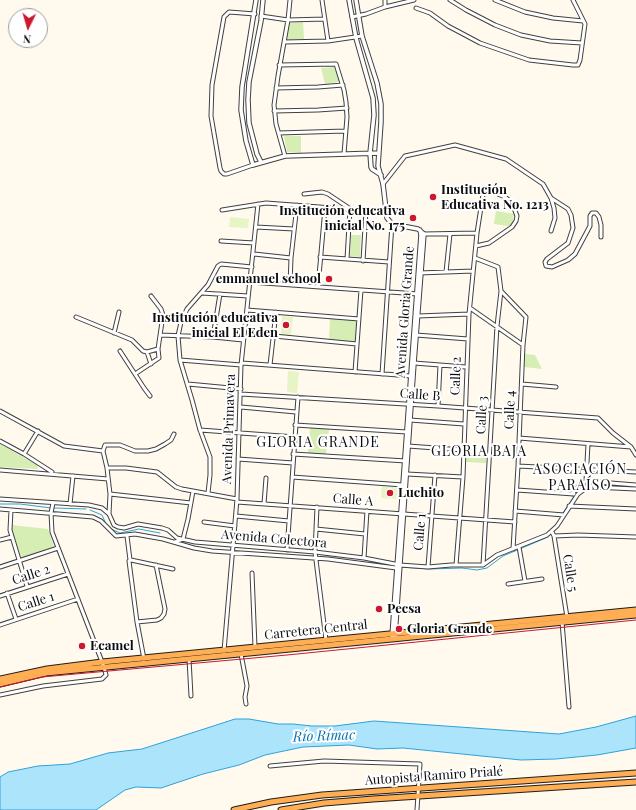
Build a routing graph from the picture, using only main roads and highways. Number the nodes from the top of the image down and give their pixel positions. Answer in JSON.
{"nodes":[{"id":1,"x":636,"y":610,"type":"edge"},
{"id":2,"x":636,"y":615,"type":"edge"},
{"id":3,"x":393,"y":636,"type":"junction"},
{"id":4,"x":224,"y":653,"type":"junction"},
{"id":5,"x":145,"y":661,"type":"junction"},
{"id":6,"x":0,"y":682,"type":"edge"},
{"id":7,"x":636,"y":773,"type":"edge"},
{"id":8,"x":636,"y":782,"type":"edge"},
{"id":9,"x":234,"y":810,"type":"edge"},
{"id":10,"x":281,"y":810,"type":"edge"}],
"edges":[{"from":1,"to":3,"type":"highway","name":"Carretera Central"},
{"from":2,"to":3,"type":"highway","name":"Carretera Central"},
{"from":3,"to":4,"type":"highway","name":"Carretera Central"},
{"from":3,"to":4,"type":"highway","name":"Carretera Central"},
{"from":4,"to":5,"type":"highway","name":"Carretera Central"},
{"from":4,"to":5,"type":"highway","name":"Carretera Central"},
{"from":5,"to":6,"type":"highway","name":"Carretera Central"},
{"from":7,"to":9,"type":"highway","name":"Autopista Ramiro Prialé"},
{"from":8,"to":10,"type":"highway","name":"Autopista Ramiro Prialé"}]}
